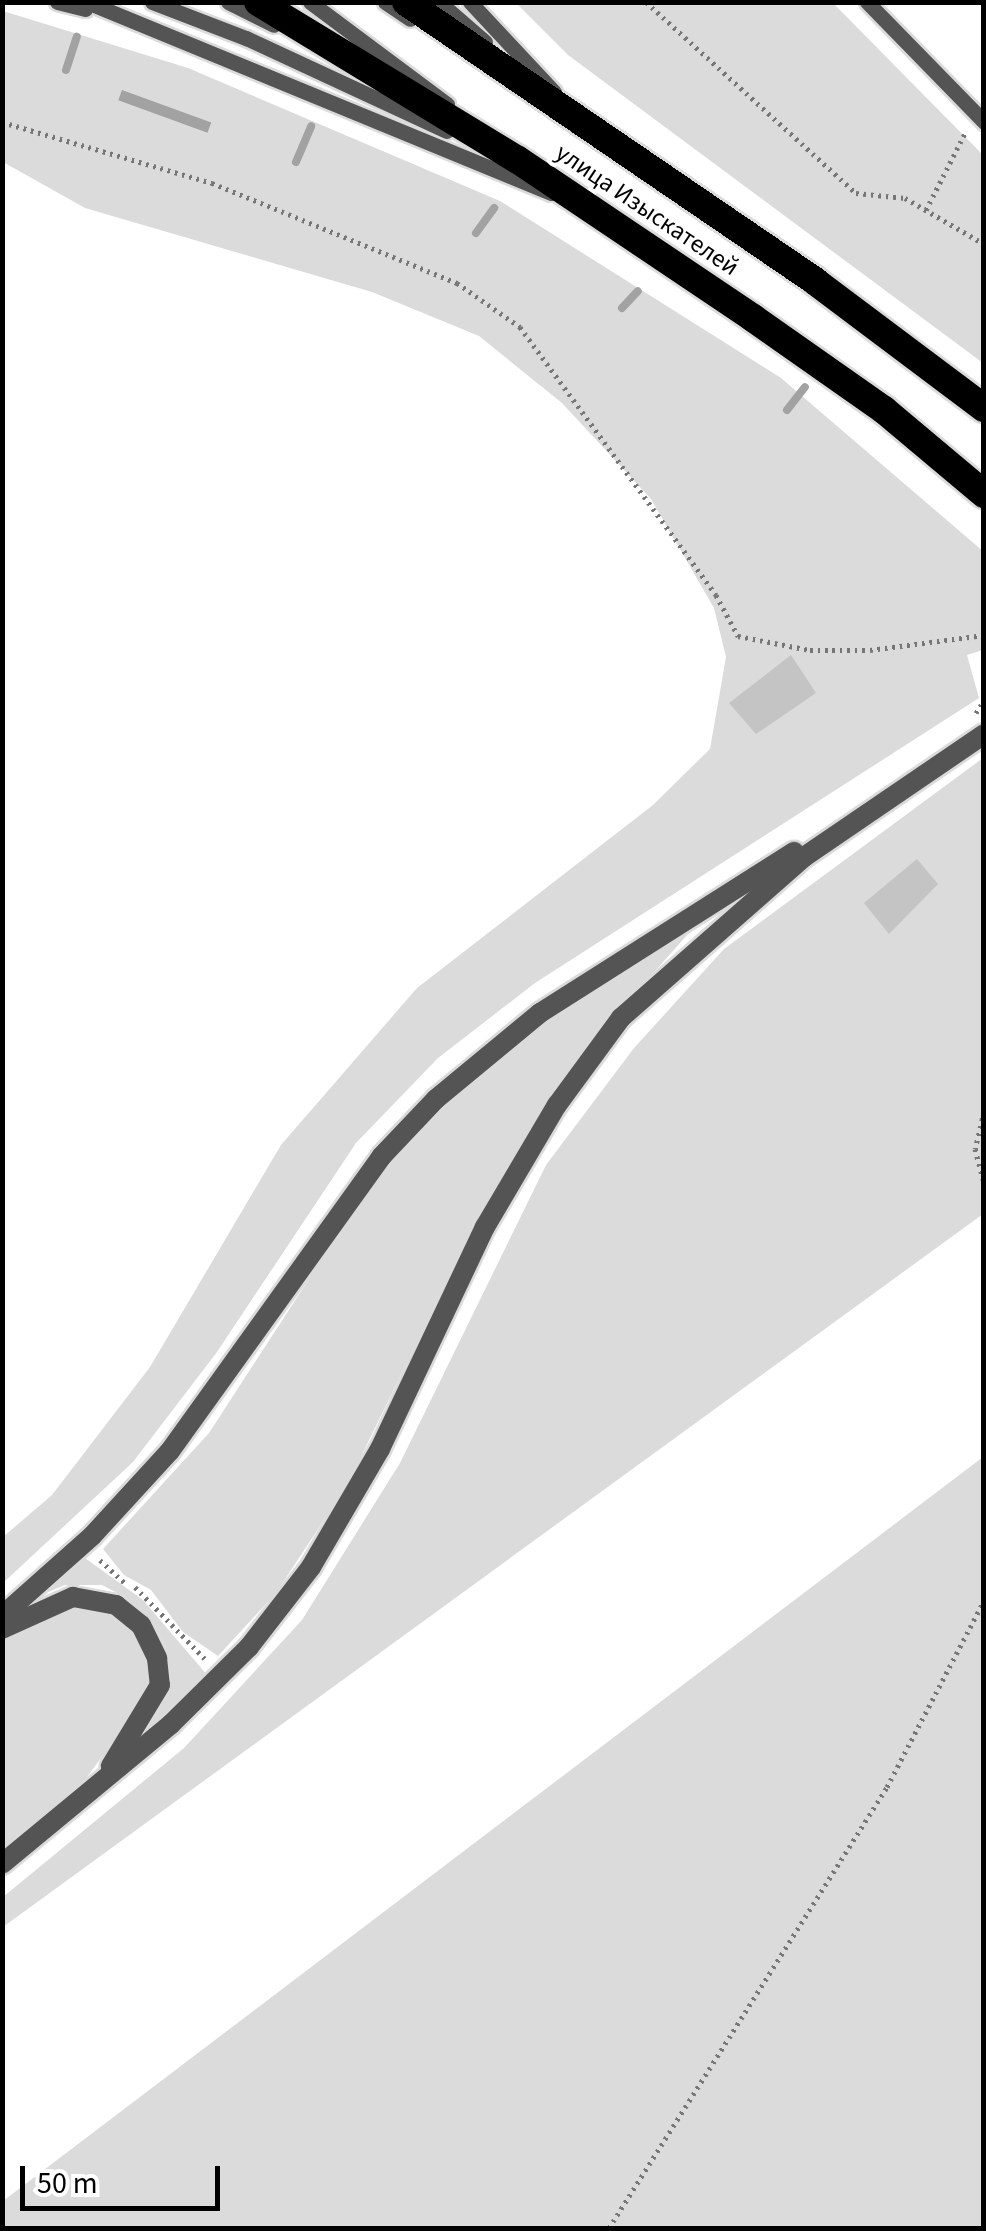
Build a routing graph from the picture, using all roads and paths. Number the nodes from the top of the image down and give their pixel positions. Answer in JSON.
{"nodes":[{"id":1,"x":57,"y":2,"type":"edge"},
{"id":2,"x":67,"y":2,"type":"edge"},
{"id":3,"x":152,"y":2,"type":"edge"},
{"id":4,"x":217,"y":2,"type":"edge"},
{"id":5,"x":228,"y":2,"type":"edge"},
{"id":6,"x":295,"y":2,"type":"edge"},
{"id":7,"x":310,"y":2,"type":"edge"},
{"id":8,"x":375,"y":2,"type":"edge"},
{"id":9,"x":385,"y":2,"type":"edge"},
{"id":10,"x":406,"y":2,"type":"edge"},
{"id":11,"x":439,"y":2,"type":"edge"},
{"id":12,"x":470,"y":2,"type":"edge"},
{"id":13,"x":646,"y":2,"type":"edge"},
{"id":14,"x":867,"y":2,"type":"edge"},
{"id":15,"x":86,"y":6,"type":"edge"},
{"id":16,"x":256,"y":9,"type":"edge"},
{"id":17,"x":425,"y":29,"type":"junction"},
{"id":18,"x":402,"y":68,"type":"junction"},
{"id":19,"x":979,"y":118,"type":"edge"},
{"id":20,"x":2,"y":122,"type":"edge"},
{"id":21,"x":583,"y":126,"type":"junction"},
{"id":22,"x":518,"y":160,"type":"junction"},
{"id":23,"x":578,"y":202,"type":"junction"},
{"id":24,"x":926,"y":210,"type":"junction"},
{"id":25,"x":984,"y":244,"type":"edge"},
{"id":26,"x":984,"y":408,"type":"edge"},
{"id":27,"x":984,"y":494,"type":"edge"},
{"id":28,"x":984,"y":634,"type":"edge"},
{"id":29,"x":984,"y":700,"type":"edge"},
{"id":30,"x":979,"y":731,"type":"edge"},
{"id":31,"x":984,"y":1110,"type":"edge"},
{"id":32,"x":984,"y":1182,"type":"edge"},
{"id":33,"x":984,"y":1600,"type":"edge"},
{"id":34,"x":2,"y":1616,"type":"edge"},
{"id":35,"x":2,"y":1629,"type":"edge"},
{"id":36,"x":54,"y":1825,"type":"junction"},
{"id":37,"x":2,"y":1864,"type":"edge"},
{"id":38,"x":609,"y":2228,"type":"edge"}],
"edges":[{"from":1,"to":15,"type":"lane"},
{"from":2,"to":15,"type":"lane"},
{"from":3,"to":23,"type":"lane"},
{"from":4,"to":16,"type":"lane"},
{"from":5,"to":16,"type":"lane"},
{"from":6,"to":18,"type":"lane"},
{"from":7,"to":18,"type":"lane"},
{"from":8,"to":17,"type":"lane"},
{"from":9,"to":17,"type":"lane"},
{"from":10,"to":21,"type":"highway","name":"улица Изыскателей"},
{"from":11,"to":21,"type":"lane"},
{"from":12,"to":21,"type":"lane"},
{"from":13,"to":24,"type":"path"},
{"from":14,"to":19,"type":"lane"},
{"from":15,"to":23,"type":"lane"},
{"from":16,"to":22,"type":"highway","name":"улица Изыскателей"},
{"from":17,"to":21,"type":"lane"},
{"from":18,"to":22,"type":"lane"},
{"from":19,"to":24,"type":"path"},
{"from":20,"to":28,"type":"path"},
{"from":21,"to":26,"type":"highway","name":"улица Изыскателей"},
{"from":22,"to":23,"type":"highway","name":"улица Изыскателей"},
{"from":23,"to":27,"type":"highway","name":"улица Изыскателей"},
{"from":24,"to":25,"type":"path"},
{"from":29,"to":30,"type":"path"},
{"from":30,"to":34,"type":"street"},
{"from":30,"to":36,"type":"street"},
{"from":31,"to":32,"type":"path"},
{"from":33,"to":38,"type":"path"},
{"from":35,"to":36,"type":"street"},
{"from":36,"to":37,"type":"street"}]}
